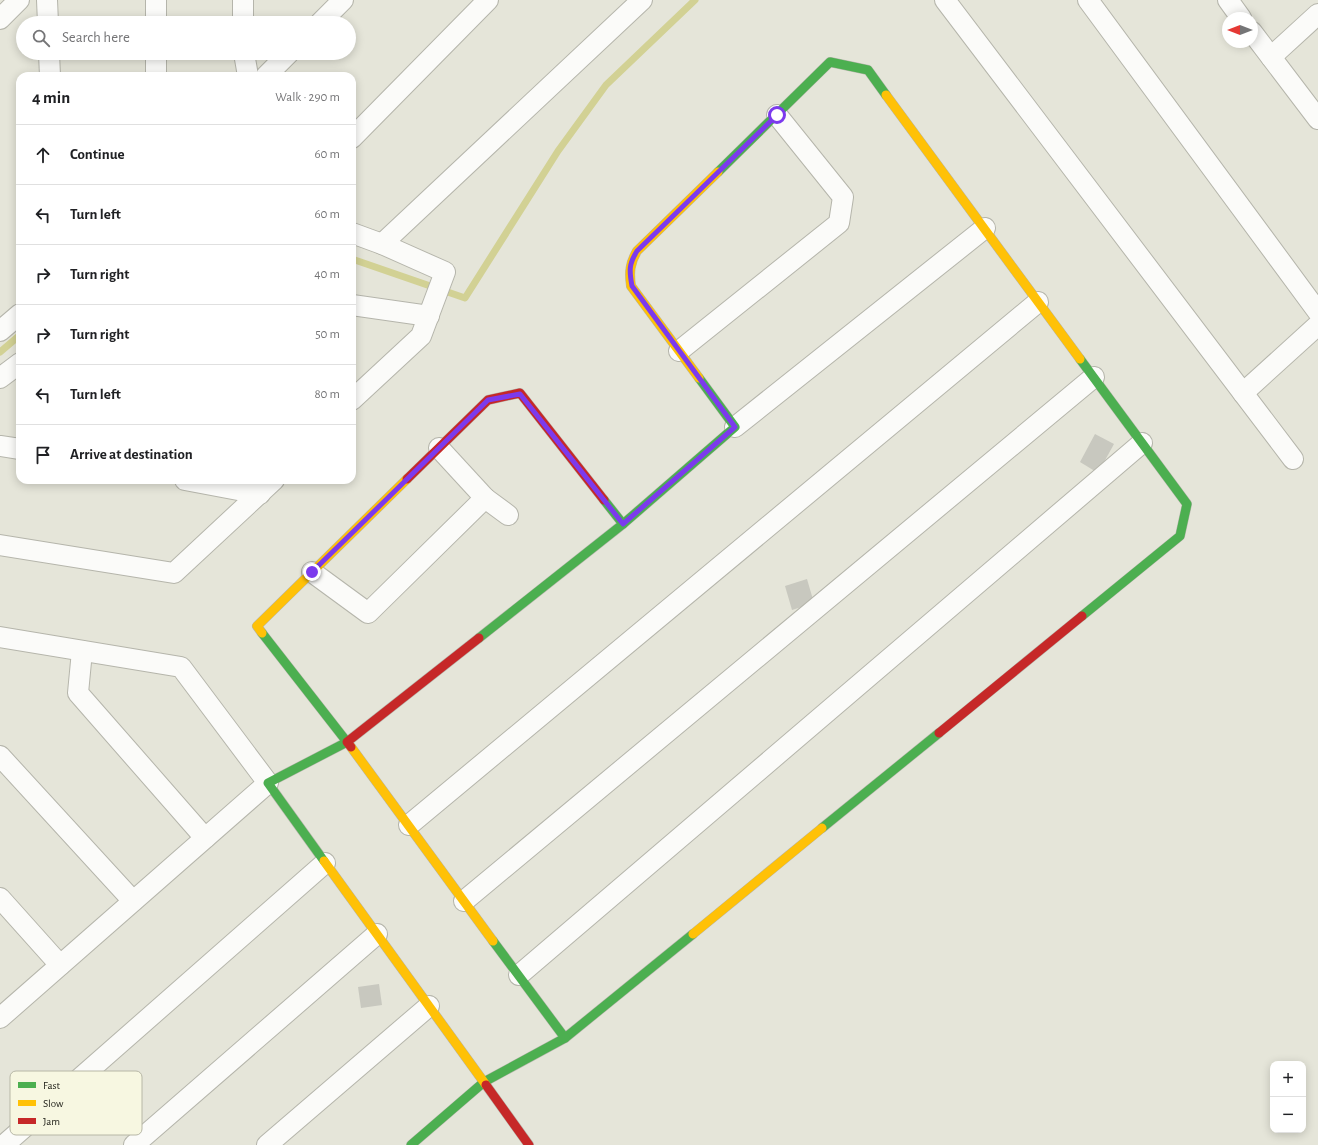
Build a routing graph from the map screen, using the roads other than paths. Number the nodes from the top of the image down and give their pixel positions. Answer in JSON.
{"nodes":[{"id":1,"x":20,"y":0,"type":"edge"},
{"id":2,"x":47,"y":0,"type":"edge"},
{"id":3,"x":156,"y":0,"type":"edge"},
{"id":4,"x":243,"y":0,"type":"edge"},
{"id":5,"x":343,"y":0,"type":"edge"},
{"id":6,"x":488,"y":0,"type":"edge"},
{"id":7,"x":642,"y":0,"type":"edge"},
{"id":8,"x":945,"y":0,"type":"edge"},
{"id":9,"x":1088,"y":0,"type":"edge"},
{"id":10,"x":1228,"y":0,"type":"edge"},
{"id":11,"x":1237,"y":12,"type":"edge"},
{"id":12,"x":1318,"y":14,"type":"edge"},
{"id":13,"x":48,"y":16,"type":"edge"},
{"id":14,"x":156,"y":16,"type":"edge"},
{"id":15,"x":243,"y":16,"type":"edge"},
{"id":16,"x":327,"y":16,"type":"edge"},
{"id":17,"x":0,"y":19,"type":"edge"},
{"id":18,"x":1258,"y":40,"type":"edge"},
{"id":19,"x":1271,"y":57,"type":"junction"},
{"id":20,"x":49,"y":60,"type":"edge"},
{"id":21,"x":156,"y":60,"type":"edge"},
{"id":22,"x":245,"y":60,"type":"edge"},
{"id":23,"x":282,"y":60,"type":"edge"},
{"id":24,"x":50,"y":72,"type":"edge"},
{"id":25,"x":156,"y":72,"type":"edge"},
{"id":26,"x":247,"y":72,"type":"edge"},
{"id":27,"x":270,"y":72,"type":"edge"},
{"id":28,"x":777,"y":115,"type":"junction"},
{"id":29,"x":1318,"y":119,"type":"edge"},
{"id":30,"x":356,"y":134,"type":"edge"},
{"id":31,"x":985,"y":228,"type":"junction"},
{"id":32,"x":356,"y":234,"type":"edge"},
{"id":33,"x":382,"y":244,"type":"junction"},
{"id":34,"x":1038,"y":302,"type":"junction"},
{"id":35,"x":356,"y":305,"type":"edge"},
{"id":36,"x":1318,"y":312,"type":"edge"},
{"id":37,"x":429,"y":316,"type":"junction"},
{"id":38,"x":16,"y":317,"type":"edge"},
{"id":39,"x":1318,"y":325,"type":"edge"},
{"id":40,"x":0,"y":331,"type":"edge"},
{"id":41,"x":679,"y":351,"type":"junction"},
{"id":42,"x":16,"y":366,"type":"edge"},
{"id":43,"x":1094,"y":377,"type":"junction"},
{"id":44,"x":0,"y":378,"type":"edge"},
{"id":45,"x":1243,"y":393,"type":"junction"},
{"id":46,"x":356,"y":396,"type":"edge"},
{"id":47,"x":735,"y":427,"type":"junction"},
{"id":48,"x":1142,"y":443,"type":"junction"},
{"id":49,"x":0,"y":446,"type":"edge"},
{"id":50,"x":16,"y":448,"type":"edge"},
{"id":51,"x":439,"y":448,"type":"junction"},
{"id":52,"x":1293,"y":459,"type":"dead end"},
{"id":53,"x":206,"y":484,"type":"edge"},
{"id":54,"x":270,"y":484,"type":"edge"},
{"id":55,"x":260,"y":494,"type":"junction"},
{"id":56,"x":485,"y":498,"type":"junction"},
{"id":57,"x":508,"y":515,"type":"dead end"},
{"id":58,"x":623,"y":524,"type":"junction"},
{"id":59,"x":0,"y":545,"type":"edge"},
{"id":60,"x":312,"y":572,"type":"junction"},
{"id":61,"x":0,"y":637,"type":"edge"},
{"id":62,"x":82,"y":651,"type":"junction"},
{"id":63,"x":348,"y":742,"type":"junction"},
{"id":64,"x":0,"y":756,"type":"edge"},
{"id":65,"x":268,"y":783,"type":"junction"},
{"id":66,"x":409,"y":825,"type":"junction"},
{"id":67,"x":205,"y":838,"type":"junction"},
{"id":68,"x":326,"y":863,"type":"junction"},
{"id":69,"x":0,"y":898,"type":"edge"},
{"id":70,"x":133,"y":901,"type":"junction"},
{"id":71,"x":464,"y":901,"type":"junction"},
{"id":72,"x":377,"y":934,"type":"junction"},
{"id":73,"x":60,"y":965,"type":"junction"},
{"id":74,"x":519,"y":975,"type":"junction"},
{"id":75,"x":428,"y":1006,"type":"junction"},
{"id":76,"x":0,"y":1018,"type":"edge"},
{"id":77,"x":565,"y":1038,"type":"junction"},
{"id":78,"x":88,"y":1071,"type":"edge"},
{"id":79,"x":484,"y":1082,"type":"junction"},
{"id":80,"x":15,"y":1135,"type":"edge"},
{"id":81,"x":4,"y":1145,"type":"edge"},
{"id":82,"x":134,"y":1145,"type":"edge"},
{"id":83,"x":267,"y":1145,"type":"edge"},
{"id":84,"x":411,"y":1145,"type":"edge"},
{"id":85,"x":529,"y":1145,"type":"edge"}],
"edges":[{"from":1,"to":17,"type":"street"},
{"from":2,"to":13,"type":"street"},
{"from":3,"to":14,"type":"street"},
{"from":4,"to":15,"type":"street"},
{"from":5,"to":16,"type":"street"},
{"from":6,"to":30,"type":"street"},
{"from":7,"to":33,"type":"street"},
{"from":8,"to":45,"type":"street"},
{"from":9,"to":36,"type":"street"},
{"from":10,"to":11,"type":"street"},
{"from":12,"to":19,"type":"street"},
{"from":18,"to":19,"type":"street"},
{"from":19,"to":29,"type":"street"},
{"from":20,"to":24,"type":"street"},
{"from":21,"to":25,"type":"street"},
{"from":22,"to":26,"type":"street"},
{"from":23,"to":27,"type":"street"},
{"from":28,"to":31,"type":"street"},
{"from":28,"to":41,"type":"street"},
{"from":28,"to":41,"type":"street"},
{"from":31,"to":34,"type":"street"},
{"from":31,"to":47,"type":"street"},
{"from":32,"to":33,"type":"street"},
{"from":33,"to":37,"type":"street"},
{"from":34,"to":43,"type":"street"},
{"from":34,"to":66,"type":"street"},
{"from":35,"to":37,"type":"street"},
{"from":37,"to":46,"type":"street"},
{"from":38,"to":40,"type":"street"},
{"from":39,"to":45,"type":"street"},
{"from":41,"to":47,"type":"street"},
{"from":42,"to":44,"type":"street"},
{"from":43,"to":48,"type":"street"},
{"from":43,"to":71,"type":"street"},
{"from":45,"to":52,"type":"street"},
{"from":47,"to":58,"type":"street"},
{"from":48,"to":74,"type":"street"},
{"from":48,"to":77,"type":"street"},
{"from":49,"to":50,"type":"street"},
{"from":51,"to":56,"type":"street"},
{"from":51,"to":58,"type":"street"},
{"from":51,"to":60,"type":"street"},
{"from":53,"to":55,"type":"street"},
{"from":54,"to":55,"type":"street"},
{"from":55,"to":59,"type":"street"},
{"from":56,"to":57,"type":"street"},
{"from":56,"to":60,"type":"street"},
{"from":58,"to":63,"type":"street"},
{"from":60,"to":63,"type":"street"},
{"from":61,"to":62,"type":"street"},
{"from":62,"to":65,"type":"street"},
{"from":62,"to":67,"type":"street"},
{"from":63,"to":65,"type":"street"},
{"from":63,"to":66,"type":"street"},
{"from":64,"to":70,"type":"street"},
{"from":65,"to":67,"type":"street"},
{"from":65,"to":68,"type":"street"},
{"from":66,"to":71,"type":"street"},
{"from":67,"to":70,"type":"street"},
{"from":68,"to":72,"type":"street"},
{"from":68,"to":78,"type":"street"},
{"from":69,"to":73,"type":"street"},
{"from":70,"to":73,"type":"street"},
{"from":71,"to":74,"type":"street"},
{"from":72,"to":75,"type":"street"},
{"from":72,"to":82,"type":"street"},
{"from":73,"to":76,"type":"street"},
{"from":74,"to":77,"type":"street"},
{"from":75,"to":79,"type":"street"},
{"from":75,"to":83,"type":"street"},
{"from":77,"to":79,"type":"street"},
{"from":79,"to":84,"type":"street"},
{"from":79,"to":85,"type":"street"},
{"from":80,"to":81,"type":"street"}]}
